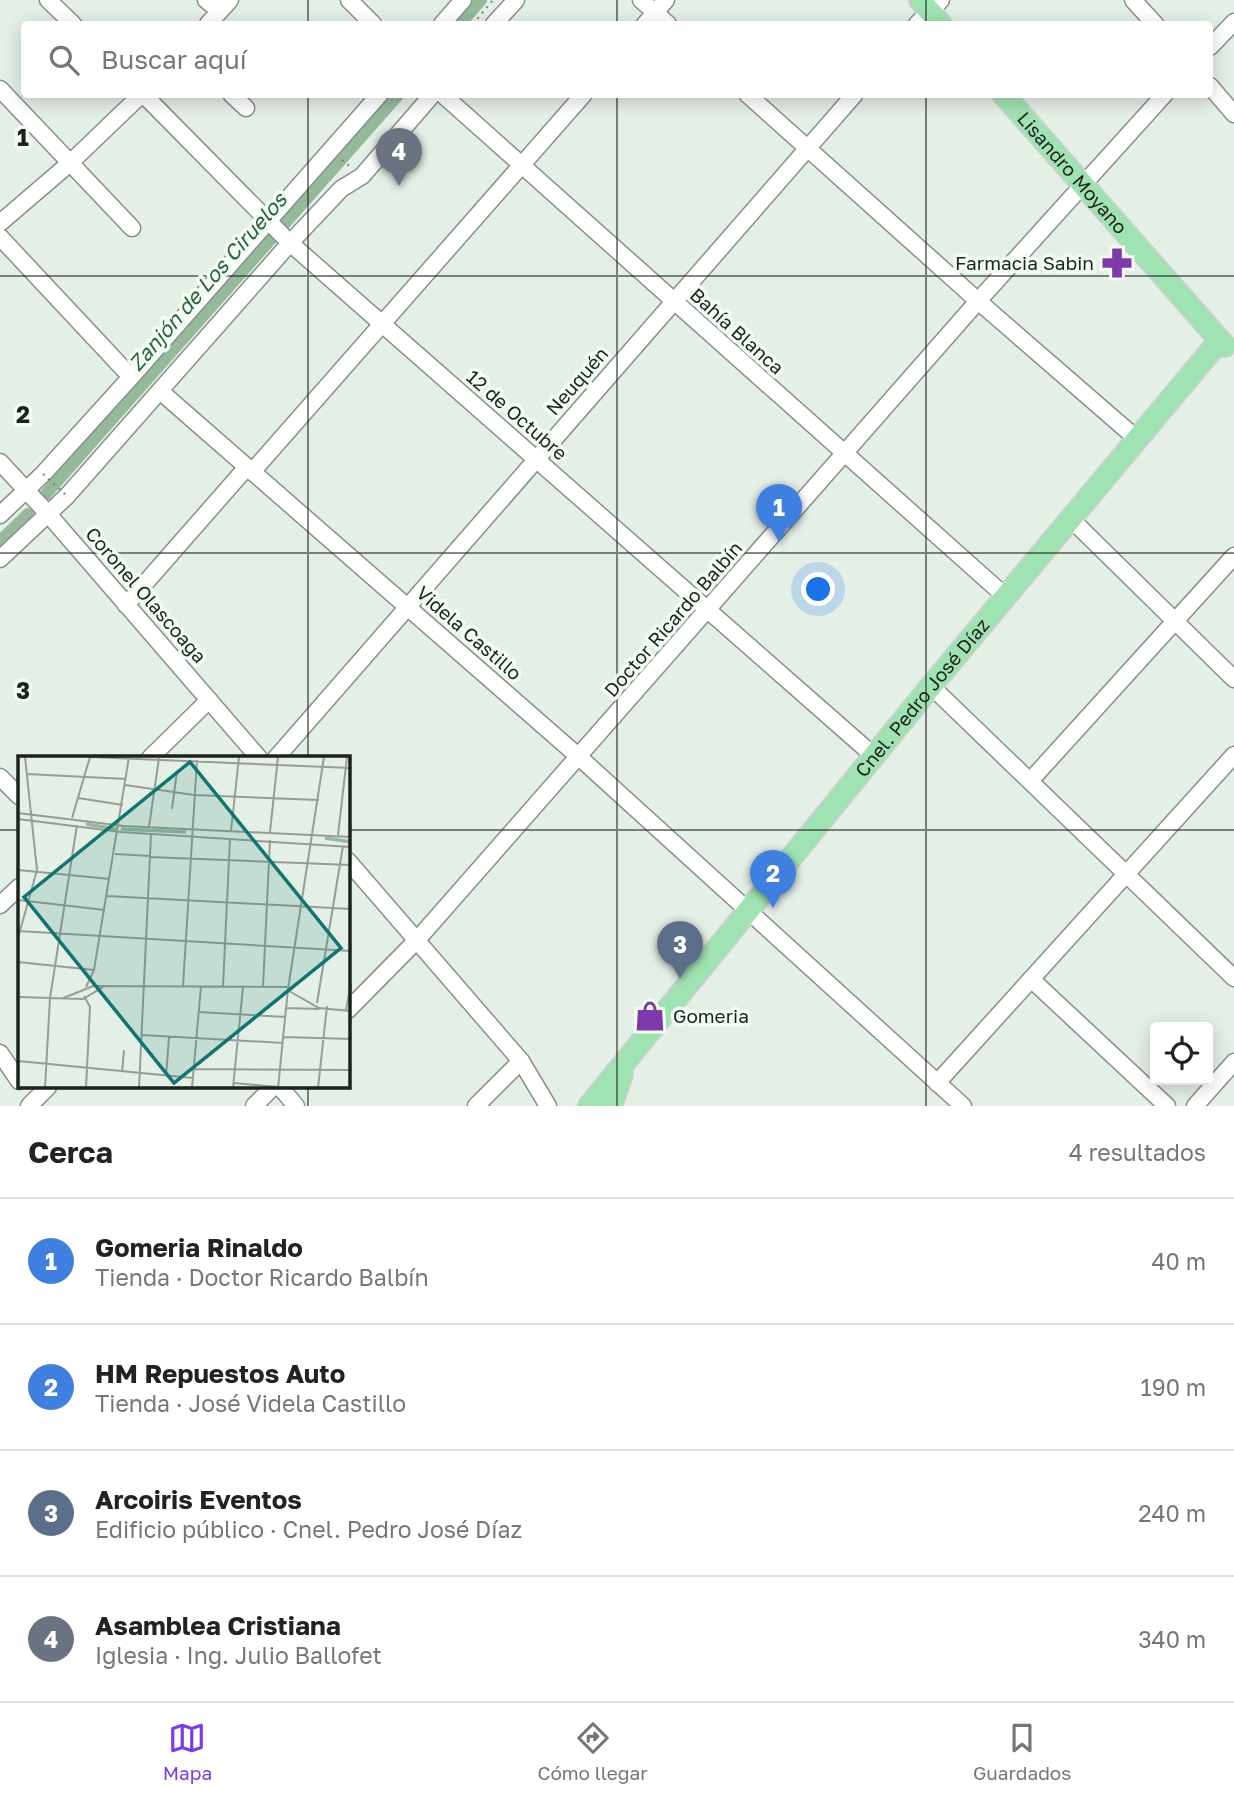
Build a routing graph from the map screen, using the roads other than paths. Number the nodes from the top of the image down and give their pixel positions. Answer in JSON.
{"nodes":[{"id":1,"x":48,"y":0,"type":"edge"},
{"id":2,"x":206,"y":0,"type":"edge"},
{"id":3,"x":349,"y":0,"type":"edge"},
{"id":4,"x":463,"y":0,"type":"edge"},
{"id":5,"x":516,"y":0,"type":"edge"},
{"id":6,"x":641,"y":0,"type":"edge"},
{"id":7,"x":666,"y":0,"type":"edge"},
{"id":8,"x":1133,"y":0,"type":"edge"},
{"id":9,"x":225,"y":6,"type":"edge"},
{"id":10,"x":650,"y":19,"type":"edge"},
{"id":11,"x":70,"y":21,"type":"edge"},
{"id":12,"x":211,"y":21,"type":"edge"},
{"id":13,"x":370,"y":21,"type":"edge"},
{"id":14,"x":445,"y":21,"type":"edge"},
{"id":15,"x":497,"y":21,"type":"edge"},
{"id":16,"x":1152,"y":21,"type":"edge"},
{"id":17,"x":1234,"y":22,"type":"edge"},
{"id":18,"x":1213,"y":43,"type":"edge"},
{"id":19,"x":0,"y":89,"type":"edge"},
{"id":20,"x":1213,"y":90,"type":"edge"},
{"id":21,"x":138,"y":98,"type":"edge"},
{"id":22,"x":146,"y":98,"type":"edge"},
{"id":23,"x":235,"y":98,"type":"edge"},
{"id":24,"x":377,"y":98,"type":"edge"},
{"id":25,"x":430,"y":98,"type":"edge"},
{"id":26,"x":446,"y":98,"type":"edge"},
{"id":27,"x":581,"y":98,"type":"edge"},
{"id":28,"x":751,"y":98,"type":"edge"},
{"id":29,"x":852,"y":98,"type":"edge"},
{"id":30,"x":1007,"y":98,"type":"edge"},
{"id":31,"x":1161,"y":98,"type":"edge"},
{"id":32,"x":246,"y":108,"type":"dead end"},
{"id":33,"x":1234,"y":114,"type":"edge"},
{"id":34,"x":807,"y":149,"type":"junction"},
{"id":35,"x":70,"y":163,"type":"junction"},
{"id":36,"x":522,"y":166,"type":"junction"},
{"id":37,"x":1082,"y":184,"type":"junction"},
{"id":38,"x":0,"y":223,"type":"edge"},
{"id":39,"x":132,"y":228,"type":"dead end"},
{"id":40,"x":279,"y":232,"type":"junction"},
{"id":41,"x":0,"y":237,"type":"edge"},
{"id":42,"x":978,"y":301,"type":"junction"},
{"id":43,"x":674,"y":302,"type":"junction"},
{"id":44,"x":383,"y":324,"type":"junction"},
{"id":45,"x":1229,"y":344,"type":"edge"},
{"id":46,"x":131,"y":377,"type":"junction"},
{"id":47,"x":160,"y":391,"type":"junction"},
{"id":48,"x":1137,"y":439,"type":"junction"},
{"id":49,"x":844,"y":454,"type":"junction"},
{"id":50,"x":537,"y":460,"type":"junction"},
{"id":51,"x":0,"y":462,"type":"edge"},
{"id":52,"x":250,"y":470,"type":"junction"},
{"id":53,"x":26,"y":491,"type":"junction"},
{"id":54,"x":0,"y":515,"type":"edge"},
{"id":55,"x":49,"y":515,"type":"junction"},
{"id":56,"x":1071,"y":519,"type":"junction"},
{"id":57,"x":1234,"y":556,"type":"edge"},
{"id":58,"x":0,"y":559,"type":"edge"},
{"id":59,"x":1006,"y":597,"type":"junction"},
{"id":60,"x":126,"y":605,"type":"junction"},
{"id":61,"x":408,"y":608,"type":"junction"},
{"id":62,"x":708,"y":610,"type":"junction"},
{"id":63,"x":1175,"y":621,"type":"junction"},
{"id":64,"x":1234,"y":679,"type":"edge"},
{"id":65,"x":931,"y":686,"type":"junction"},
{"id":66,"x":209,"y":700,"type":"junction"},
{"id":67,"x":1234,"y":755,"type":"edge"},
{"id":68,"x":152,"y":756,"type":"edge"},
{"id":69,"x":257,"y":756,"type":"edge"},
{"id":70,"x":278,"y":756,"type":"edge"},
{"id":71,"x":874,"y":756,"type":"junction"},
{"id":72,"x":579,"y":757,"type":"junction"},
{"id":73,"x":0,"y":777,"type":"edge"},
{"id":74,"x":1030,"y":781,"type":"junction"},
{"id":75,"x":18,"y":795,"type":"edge"},
{"id":76,"x":350,"y":863,"type":"edge"},
{"id":77,"x":1126,"y":874,"type":"junction"},
{"id":78,"x":18,"y":888,"type":"edge"},
{"id":79,"x":0,"y":905,"type":"edge"},
{"id":80,"x":748,"y":909,"type":"junction"},
{"id":81,"x":417,"y":940,"type":"junction"},
{"id":82,"x":1234,"y":978,"type":"edge"},
{"id":83,"x":1031,"y":979,"type":"junction"},
{"id":84,"x":350,"y":1008,"type":"edge"},
{"id":85,"x":0,"y":1053,"type":"edge"},
{"id":86,"x":628,"y":1059,"type":"junction"},
{"id":87,"x":521,"y":1061,"type":"junction"},
{"id":88,"x":1234,"y":1062,"type":"edge"},
{"id":89,"x":18,"y":1080,"type":"edge"},
{"id":90,"x":937,"y":1083,"type":"junction"},
{"id":91,"x":24,"y":1088,"type":"edge"},
{"id":92,"x":47,"y":1088,"type":"edge"},
{"id":93,"x":272,"y":1088,"type":"edge"},
{"id":94,"x":281,"y":1088,"type":"edge"},
{"id":95,"x":33,"y":1104,"type":"edge"},
{"id":96,"x":550,"y":1104,"type":"edge"},
{"id":97,"x":254,"y":1106,"type":"edge"},
{"id":98,"x":296,"y":1106,"type":"edge"},
{"id":99,"x":476,"y":1106,"type":"edge"},
{"id":100,"x":589,"y":1106,"type":"edge"},
{"id":101,"x":611,"y":1106,"type":"edge"},
{"id":102,"x":963,"y":1106,"type":"edge"},
{"id":103,"x":1167,"y":1106,"type":"edge"},
{"id":104,"x":1195,"y":1106,"type":"edge"}],
"edges":[{"from":1,"to":11,"type":"street"},
{"from":2,"to":9,"type":"street"},
{"from":3,"to":13,"type":"street"},
{"from":4,"to":14,"type":"street"},
{"from":5,"to":15,"type":"street"},
{"from":6,"to":10,"type":"street"},
{"from":7,"to":10,"type":"street"},
{"from":8,"to":16,"type":"street"},
{"from":9,"to":12,"type":"street"},
{"from":17,"to":18,"type":"street"},
{"from":19,"to":35,"type":"street"},
{"from":20,"to":33,"type":"street"},
{"from":21,"to":35,"type":"street"},
{"from":22,"to":40,"type":"street","name":"12 de Octubre"},
{"from":23,"to":32,"type":"street"},
{"from":24,"to":40,"type":"street"},
{"from":25,"to":40,"type":"street"},
{"from":26,"to":36,"type":"street","name":"Bahía Blanca"},
{"from":27,"to":36,"type":"street"},
{"from":28,"to":34,"type":"street"},
{"from":29,"to":34,"type":"street","name":"Neuquén"},
{"from":30,"to":37,"type":"main road","name":"Lisandro Moyano"},
{"from":31,"to":37,"type":"street","name":"Doctor Ricardo Balbín"},
{"from":34,"to":42,"type":"street"},
{"from":34,"to":43,"type":"street","name":"Neuquén"},
{"from":35,"to":38,"type":"street"},
{"from":35,"to":39,"type":"street"},
{"from":36,"to":43,"type":"street","name":"Bahía Blanca"},
{"from":36,"to":44,"type":"street"},
{"from":37,"to":42,"type":"street","name":"Doctor Ricardo Balbín"},
{"from":37,"to":45,"type":"main road","name":"Lisandro Moyano"},
{"from":40,"to":44,"type":"street","name":"12 de Octubre"},
{"from":40,"to":46,"type":"street"},
{"from":40,"to":47,"type":"street"},
{"from":41,"to":46,"type":"street"},
{"from":42,"to":48,"type":"street"},
{"from":42,"to":49,"type":"street","name":"Doctor Ricardo Balbín"},
{"from":43,"to":49,"type":"street","name":"Bahía Blanca"},
{"from":43,"to":50,"type":"street","name":"Neuquén"},
{"from":44,"to":50,"type":"street","name":"12 de Octubre"},
{"from":44,"to":52,"type":"street"},
{"from":45,"to":48,"type":"main road","name":"Cnel. Pedro José Díaz"},
{"from":46,"to":53,"type":"street"},
{"from":47,"to":52,"type":"street","name":"Videla Castillo"},
{"from":47,"to":55,"type":"street"},
{"from":48,"to":56,"type":"main road","name":"Cnel. Pedro José Díaz"},
{"from":49,"to":59,"type":"street","name":"Bahía Blanca"},
{"from":49,"to":62,"type":"street","name":"Doctor Ricardo Balbín"},
{"from":50,"to":61,"type":"street","name":"Neuquén"},
{"from":50,"to":62,"type":"street","name":"12 de Octubre"},
{"from":51,"to":53,"type":"street","name":"Coronel Olascoaga"},
{"from":52,"to":60,"type":"street"},
{"from":52,"to":61,"type":"street","name":"Videla Castillo"},
{"from":53,"to":54,"type":"street"},
{"from":53,"to":55,"type":"street","name":"Coronel Olascoaga"},
{"from":55,"to":58,"type":"street"},
{"from":55,"to":60,"type":"street","name":"Coronel Olascoaga"},
{"from":56,"to":59,"type":"main road","name":"Cnel. Pedro José Díaz"},
{"from":56,"to":63,"type":"street"},
{"from":57,"to":63,"type":"street"},
{"from":59,"to":65,"type":"main road","name":"Cnel. Pedro José Díaz"},
{"from":60,"to":66,"type":"street","name":"Coronel Olascoaga"},
{"from":61,"to":70,"type":"street","name":"Neuquén"},
{"from":61,"to":72,"type":"street","name":"Videla Castillo"},
{"from":62,"to":71,"type":"street","name":"12 de Octubre"},
{"from":62,"to":72,"type":"street","name":"Doctor Ricardo Balbín"},
{"from":63,"to":64,"type":"street"},
{"from":63,"to":74,"type":"street"},
{"from":65,"to":71,"type":"main road","name":"Cnel. Pedro José Díaz"},
{"from":65,"to":74,"type":"street"},
{"from":66,"to":68,"type":"street"},
{"from":66,"to":69,"type":"street","name":"Coronel Olascoaga"},
{"from":67,"to":77,"type":"street"},
{"from":71,"to":80,"type":"main road","name":"Cnel. Pedro José Díaz"},
{"from":72,"to":80,"type":"street","name":"Videla Castillo"},
{"from":72,"to":81,"type":"street","name":"Doctor Ricardo Balbín"},
{"from":73,"to":75,"type":"street"},
{"from":74,"to":77,"type":"street"},
{"from":76,"to":81,"type":"street"},
{"from":77,"to":82,"type":"street"},
{"from":77,"to":83,"type":"street"},
{"from":78,"to":79,"type":"street"},
{"from":80,"to":86,"type":"main road","name":"Cnel. Pedro José Díaz"},
{"from":80,"to":90,"type":"street","name":"Videla Castillo"},
{"from":81,"to":84,"type":"street","name":"Doctor Ricardo Balbín"},
{"from":81,"to":87,"type":"street"},
{"from":83,"to":90,"type":"street"},
{"from":83,"to":103,"type":"street"},
{"from":85,"to":89,"type":"street"},
{"from":86,"to":100,"type":"main road","name":"Cnel. Pedro José Díaz"},
{"from":86,"to":101,"type":"main road","name":"Cnel. Pedro José Díaz"},
{"from":87,"to":96,"type":"street"},
{"from":87,"to":99,"type":"street"},
{"from":88,"to":104,"type":"street"},
{"from":90,"to":102,"type":"street","name":"Videla Castillo"},
{"from":91,"to":95,"type":"street"},
{"from":92,"to":95,"type":"street"},
{"from":93,"to":97,"type":"street"},
{"from":94,"to":98,"type":"street"}]}
